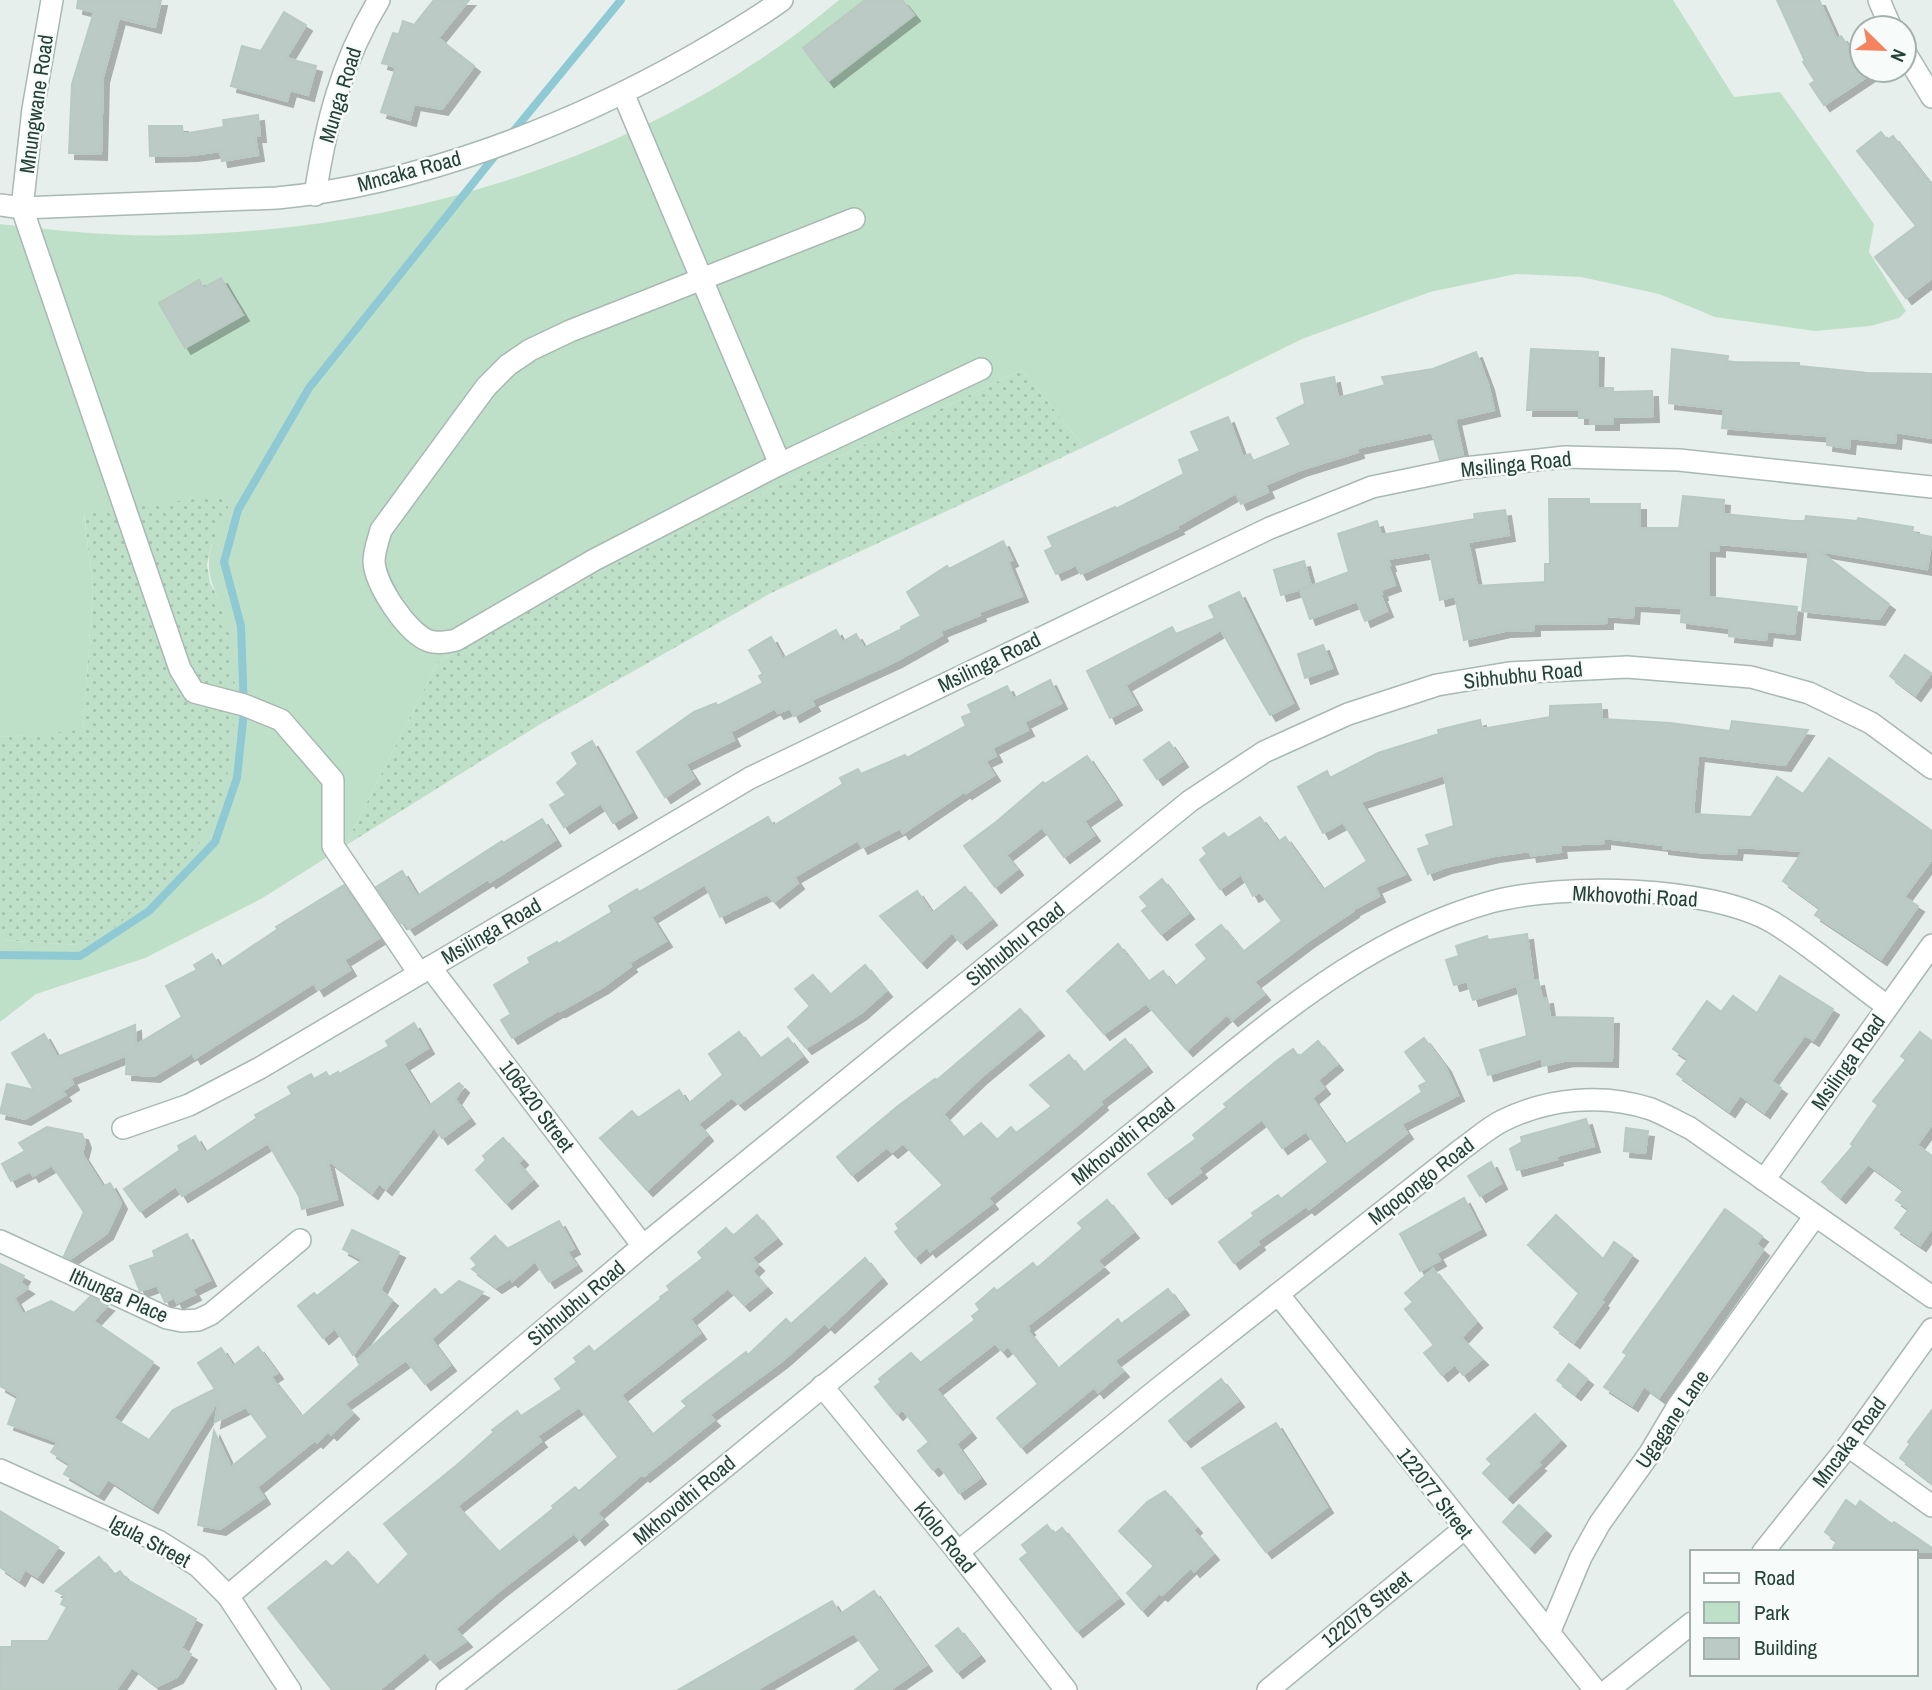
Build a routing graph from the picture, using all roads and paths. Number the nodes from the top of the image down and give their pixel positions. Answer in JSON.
{"nodes":[{"id":1,"x":52,"y":0,"type":"edge"},
{"id":2,"x":379,"y":0,"type":"edge"},
{"id":3,"x":782,"y":0,"type":"edge"},
{"id":4,"x":1918,"y":74,"type":"edge"},
{"id":5,"x":623,"y":93,"type":"junction"},
{"id":6,"x":1932,"y":97,"type":"edge"},
{"id":7,"x":315,"y":195,"type":"junction"},
{"id":8,"x":0,"y":205,"type":"edge"},
{"id":9,"x":22,"y":208,"type":"junction"},
{"id":10,"x":854,"y":219,"type":"dead end"},
{"id":11,"x":702,"y":279,"type":"junction"},
{"id":12,"x":981,"y":369,"type":"dead end"},
{"id":13,"x":780,"y":464,"type":"junction"},
{"id":14,"x":1932,"y":486,"type":"edge"},
{"id":15,"x":1932,"y":768,"type":"edge"},
{"id":16,"x":1932,"y":944,"type":"edge"},
{"id":17,"x":424,"y":970,"type":"junction"},
{"id":18,"x":1887,"y":1006,"type":"junction"},
{"id":19,"x":123,"y":1128,"type":"dead end"},
{"id":20,"x":1764,"y":1180,"type":"junction"},
{"id":21,"x":1815,"y":1216,"type":"junction"},
{"id":22,"x":299,"y":1240,"type":"dead end"},
{"id":23,"x":0,"y":1241,"type":"edge"},
{"id":24,"x":643,"y":1246,"type":"junction"},
{"id":25,"x":1278,"y":1294,"type":"junction"},
{"id":26,"x":1932,"y":1297,"type":"edge"},
{"id":27,"x":1932,"y":1329,"type":"edge"},
{"id":28,"x":822,"y":1386,"type":"junction"},
{"id":29,"x":1848,"y":1446,"type":"junction"},
{"id":30,"x":0,"y":1470,"type":"edge"},
{"id":31,"x":1932,"y":1506,"type":"edge"},
{"id":32,"x":1464,"y":1529,"type":"junction"},
{"id":33,"x":1765,"y":1550,"type":"edge"},
{"id":34,"x":958,"y":1552,"type":"junction"},
{"id":35,"x":228,"y":1596,"type":"junction"},
{"id":36,"x":1690,"y":1625,"type":"edge"},
{"id":37,"x":1549,"y":1633,"type":"junction"},
{"id":38,"x":290,"y":1690,"type":"edge"},
{"id":39,"x":447,"y":1690,"type":"edge"},
{"id":40,"x":1066,"y":1690,"type":"edge"},
{"id":41,"x":1268,"y":1690,"type":"edge"},
{"id":42,"x":1595,"y":1690,"type":"edge"},
{"id":43,"x":1608,"y":1690,"type":"edge"}],
"edges":[{"from":1,"to":9,"type":"street","name":"Mnungwane Road"},
{"from":2,"to":7,"type":"street","name":"Munga Road"},
{"from":3,"to":5,"type":"street","name":"Mncaka Road"},
{"from":4,"to":6,"type":"street"},
{"from":5,"to":7,"type":"street","name":"Mncaka Road"},
{"from":5,"to":11,"type":"street"},
{"from":7,"to":9,"type":"street","name":"Mncaka Road"},
{"from":8,"to":9,"type":"street","name":"Mncaka Road"},
{"from":9,"to":17,"type":"street","name":"106420 Street"},
{"from":10,"to":11,"type":"street"},
{"from":11,"to":13,"type":"street"},
{"from":11,"to":13,"type":"street"},
{"from":12,"to":13,"type":"street"},
{"from":14,"to":17,"type":"street","name":"Msilinga Road"},
{"from":15,"to":24,"type":"street","name":"Sibhubhu Road"},
{"from":16,"to":18,"type":"street","name":"Msilinga Road"},
{"from":17,"to":19,"type":"street","name":"Msilinga Road"},
{"from":17,"to":24,"type":"street","name":"106420 Street"},
{"from":18,"to":20,"type":"street","name":"Msilinga Road"},
{"from":18,"to":28,"type":"street","name":"Mkhovothi Road"},
{"from":20,"to":21,"type":"street","name":"Mqoqongo Road"},
{"from":20,"to":25,"type":"street","name":"Mqoqongo Road"},
{"from":21,"to":26,"type":"street","name":"Mqoqongo Road"},
{"from":21,"to":37,"type":"street","name":"Ugagane Lane"},
{"from":22,"to":23,"type":"street","name":"Ithunga Place"},
{"from":24,"to":35,"type":"street","name":"Sibhubhu Road"},
{"from":25,"to":32,"type":"street","name":"122077 Street"},
{"from":25,"to":34,"type":"street","name":"Mqoqongo Road"},
{"from":27,"to":29,"type":"street","name":"Mncaka Road"},
{"from":28,"to":34,"type":"street","name":"Klolo Road"},
{"from":28,"to":39,"type":"street","name":"Mkhovothi Road"},
{"from":29,"to":31,"type":"street"},
{"from":29,"to":33,"type":"street","name":"Mncaka Road"},
{"from":30,"to":35,"type":"street","name":"Igula Street"},
{"from":32,"to":37,"type":"street","name":"122077 Street"},
{"from":32,"to":41,"type":"street","name":"122078 Street"},
{"from":34,"to":40,"type":"street","name":"Klolo Road"},
{"from":35,"to":38,"type":"street","name":"Igula Street"},
{"from":36,"to":43,"type":"street"},
{"from":37,"to":42,"type":"street","name":"122077 Street"}]}
